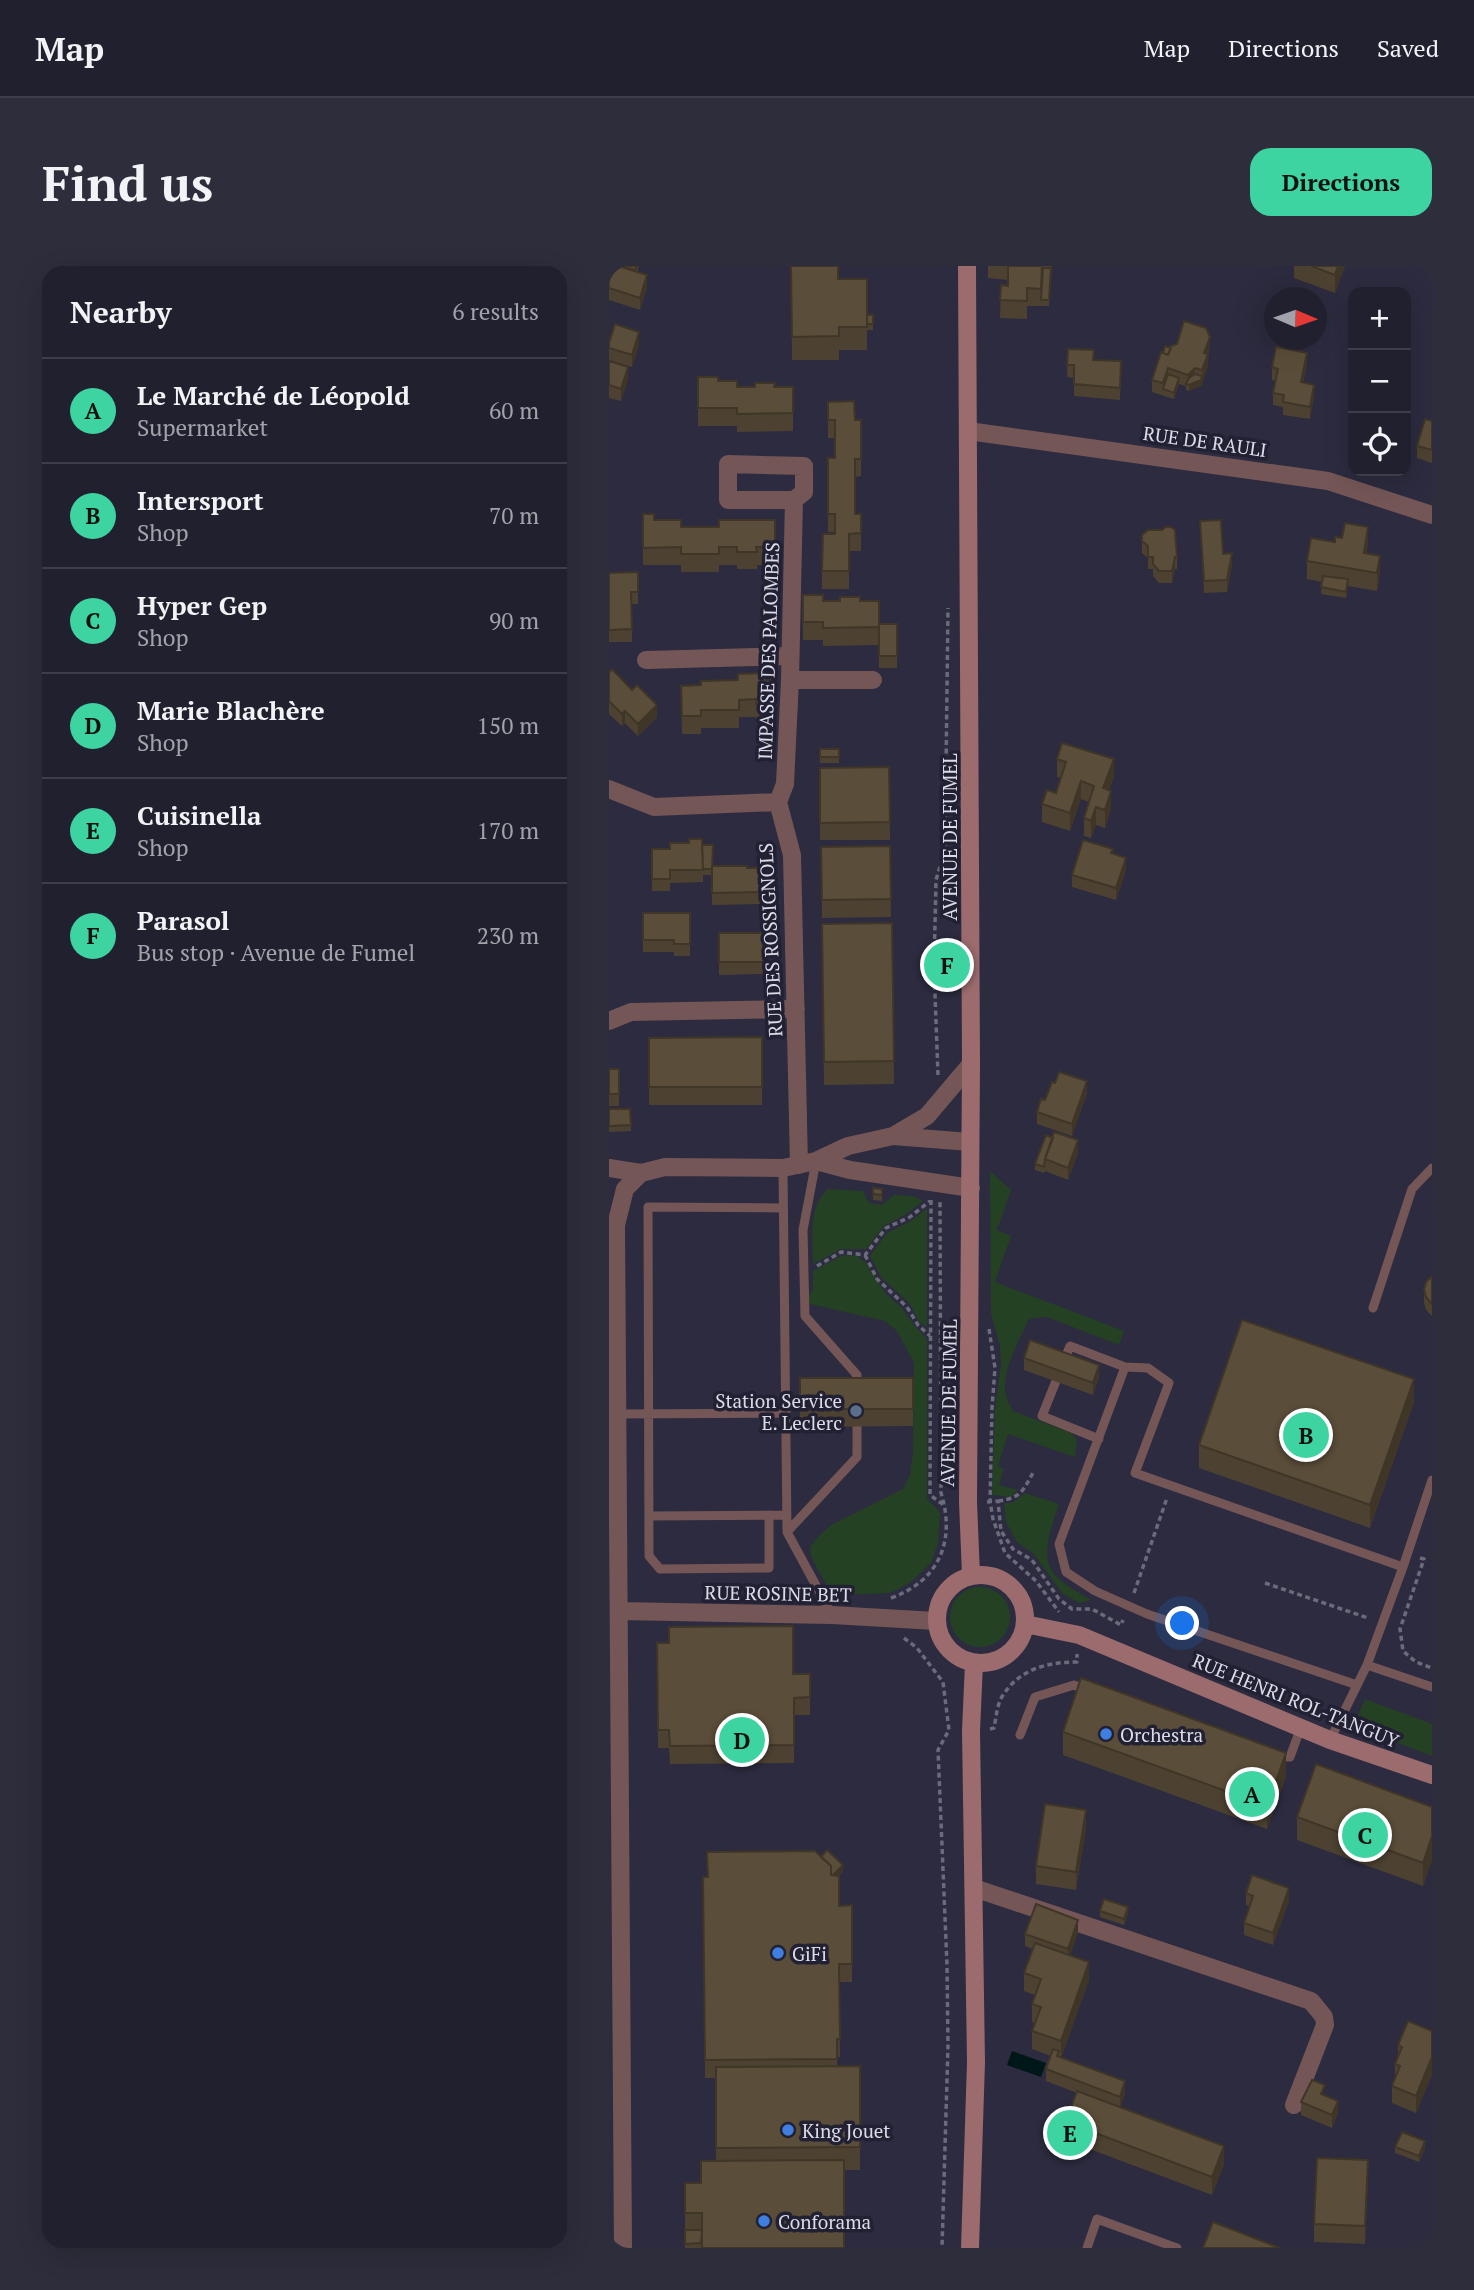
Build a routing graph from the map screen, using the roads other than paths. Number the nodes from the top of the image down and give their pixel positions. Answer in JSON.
{"nodes":[{"id":1,"x":967,"y":266,"type":"edge"},
{"id":2,"x":968,"y":431,"type":"junction"},
{"id":3,"x":794,"y":500,"type":"dead end"},
{"id":4,"x":1432,"y":514,"type":"edge"},
{"id":5,"x":790,"y":656,"type":"junction"},
{"id":6,"x":646,"y":660,"type":"dead end"},
{"id":7,"x":790,"y":680,"type":"junction"},
{"id":8,"x":873,"y":680,"type":"dead end"},
{"id":9,"x":609,"y":789,"type":"edge"},
{"id":10,"x":778,"y":802,"type":"junction"},
{"id":11,"x":796,"y":1009,"type":"junction"},
{"id":12,"x":609,"y":1021,"type":"edge"},
{"id":13,"x":971,"y":1064,"type":"junction"},
{"id":14,"x":893,"y":1136,"type":"junction"},
{"id":15,"x":970,"y":1142,"type":"junction"},
{"id":16,"x":799,"y":1165,"type":"junction"},
{"id":17,"x":1432,"y":1167,"type":"edge"},
{"id":18,"x":609,"y":1168,"type":"edge"},
{"id":19,"x":641,"y":1173,"type":"junction"},
{"id":20,"x":971,"y":1188,"type":"junction"},
{"id":21,"x":783,"y":1208,"type":"junction"},
{"id":22,"x":804,"y":1287,"type":"junction"},
{"id":23,"x":784,"y":1288,"type":"junction"},
{"id":24,"x":1373,"y":1308,"type":"dead end"},
{"id":25,"x":1125,"y":1367,"type":"junction"},
{"id":26,"x":648,"y":1413,"type":"junction"},
{"id":27,"x":786,"y":1413,"type":"junction"},
{"id":28,"x":617,"y":1414,"type":"junction"},
{"id":29,"x":1099,"y":1439,"type":"junction"},
{"id":30,"x":1432,"y":1480,"type":"edge"},
{"id":31,"x":769,"y":1515,"type":"junction"},
{"id":32,"x":787,"y":1515,"type":"junction"},
{"id":33,"x":649,"y":1516,"type":"junction"},
{"id":34,"x":787,"y":1532,"type":"junction"},
{"id":35,"x":1403,"y":1567,"type":"junction"},
{"id":36,"x":971,"y":1575,"type":"junction"},
{"id":37,"x":619,"y":1611,"type":"junction"},
{"id":38,"x":832,"y":1615,"type":"junction"},
{"id":39,"x":936,"y":1621,"type":"junction"},
{"id":40,"x":1025,"y":1624,"type":"junction"},
{"id":41,"x":974,"y":1663,"type":"junction"},
{"id":42,"x":1367,"y":1665,"type":"junction"},
{"id":43,"x":1357,"y":1685,"type":"junction"},
{"id":44,"x":1432,"y":1687,"type":"edge"},
{"id":45,"x":1099,"y":1694,"type":"edge"},
{"id":46,"x":1301,"y":1727,"type":"junction"},
{"id":47,"x":1020,"y":1735,"type":"dead end"},
{"id":48,"x":1330,"y":1740,"type":"junction"},
{"id":49,"x":1261,"y":1752,"type":"edge"},
{"id":50,"x":1432,"y":1776,"type":"edge"},
{"id":51,"x":974,"y":1888,"type":"junction"},
{"id":52,"x":615,"y":1940,"type":"edge"},
{"id":53,"x":1294,"y":2105,"type":"dead end"},
{"id":54,"x":616,"y":2139,"type":"edge"},
{"id":55,"x":623,"y":2248,"type":"edge"},
{"id":56,"x":970,"y":2248,"type":"edge"},
{"id":57,"x":1087,"y":2248,"type":"edge"},
{"id":58,"x":1177,"y":2248,"type":"edge"}],
"edges":[{"from":1,"to":2,"type":"main road","name":"AVENUE DE FUMEL"},
{"from":2,"to":4,"type":"street","name":"RUE DE RAULI"},
{"from":2,"to":13,"type":"main road","name":"AVENUE DE FUMEL"},
{"from":3,"to":5,"type":"street","name":"IMPASSE DES PALOMBES"},
{"from":5,"to":6,"type":"street"},
{"from":5,"to":7,"type":"street","name":"IMPASSE DES PALOMBES"},
{"from":7,"to":8,"type":"street"},
{"from":7,"to":10,"type":"street","name":"IMPASSE DES PALOMBES"},
{"from":9,"to":10,"type":"street"},
{"from":10,"to":11,"type":"street","name":"RUE DES ROSSIGNOLS"},
{"from":11,"to":12,"type":"street"},
{"from":11,"to":16,"type":"street","name":"RUE DES ROSSIGNOLS"},
{"from":13,"to":14,"type":"street"},
{"from":13,"to":15,"type":"main road","name":"AVENUE DE FUMEL"},
{"from":14,"to":15,"type":"street"},
{"from":14,"to":16,"type":"street"},
{"from":15,"to":20,"type":"main road","name":"AVENUE DE FUMEL"},
{"from":16,"to":19,"type":"street"},
{"from":16,"to":20,"type":"street"},
{"from":16,"to":21,"type":"lane"},
{"from":16,"to":22,"type":"lane"},
{"from":17,"to":24,"type":"lane"},
{"from":18,"to":19,"type":"street"},
{"from":19,"to":28,"type":"street"},
{"from":20,"to":36,"type":"main road","name":"AVENUE DE FUMEL"},
{"from":21,"to":23,"type":"lane"},
{"from":21,"to":26,"type":"lane"},
{"from":22,"to":23,"type":"lane"},
{"from":22,"to":34,"type":"lane"},
{"from":23,"to":27,"type":"lane"},
{"from":25,"to":29,"type":"lane"},
{"from":25,"to":29,"type":"lane"},
{"from":25,"to":35,"type":"lane"},
{"from":26,"to":27,"type":"lane"},
{"from":26,"to":28,"type":"lane"},
{"from":26,"to":33,"type":"lane"},
{"from":27,"to":32,"type":"lane"},
{"from":28,"to":37,"type":"street"},
{"from":29,"to":43,"type":"lane"},
{"from":30,"to":35,"type":"lane"},
{"from":31,"to":32,"type":"lane"},
{"from":31,"to":33,"type":"lane"},
{"from":31,"to":33,"type":"lane"},
{"from":32,"to":34,"type":"lane"},
{"from":34,"to":38,"type":"lane"},
{"from":35,"to":42,"type":"lane"},
{"from":36,"to":39,"type":"main road"},
{"from":36,"to":40,"type":"main road"},
{"from":37,"to":38,"type":"street","name":"RUE ROSINE BET"},
{"from":37,"to":52,"type":"street"},
{"from":38,"to":39,"type":"street","name":"RUE ROSINE BET"},
{"from":39,"to":41,"type":"main road"},
{"from":40,"to":41,"type":"main road"},
{"from":40,"to":46,"type":"main road","name":"RUE HENRI ROL-TANGUY"},
{"from":41,"to":51,"type":"main road"},
{"from":42,"to":43,"type":"lane"},
{"from":42,"to":44,"type":"lane"},
{"from":43,"to":48,"type":"lane"},
{"from":45,"to":47,"type":"lane"},
{"from":46,"to":48,"type":"main road","name":"RUE HENRI ROL-TANGUY"},
{"from":46,"to":49,"type":"lane"},
{"from":48,"to":50,"type":"main road","name":"RUE HENRI ROL-TANGUY"},
{"from":51,"to":53,"type":"street"},
{"from":51,"to":56,"type":"main road"},
{"from":52,"to":54,"type":"street"},
{"from":54,"to":55,"type":"street"},
{"from":57,"to":58,"type":"lane"}]}
